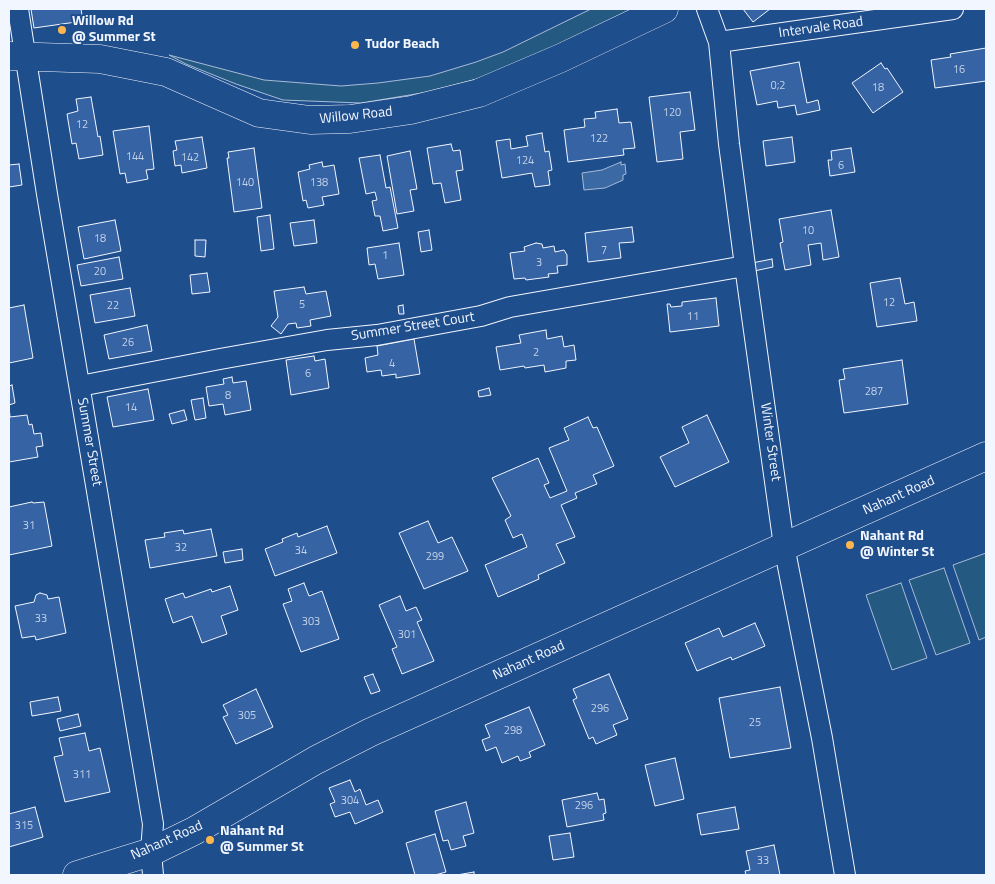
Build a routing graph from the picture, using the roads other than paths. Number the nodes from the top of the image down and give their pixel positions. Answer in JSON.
{"nodes":[{"id":1,"x":18,"y":9,"type":"edge"},
{"id":2,"x":664,"y":9,"type":"edge"},
{"id":3,"x":707,"y":9,"type":"edge"},
{"id":4,"x":953,"y":9,"type":"edge"},
{"id":5,"x":719,"y":42,"type":"junction"},
{"id":6,"x":17,"y":56,"type":"edge"},
{"id":7,"x":745,"y":266,"type":"junction"},
{"id":8,"x":80,"y":386,"type":"junction"},
{"id":9,"x":986,"y":456,"type":"edge"},
{"id":10,"x":784,"y":546,"type":"junction"},
{"id":11,"x":152,"y":864,"type":"edge"},
{"id":12,"x":78,"y":875,"type":"edge"},
{"id":13,"x":845,"y":875,"type":"edge"}],
"edges":[{"from":1,"to":6,"type":"street","name":"Summer Street"},
{"from":2,"to":6,"type":"main road","name":"Willow Road"},
{"from":3,"to":5,"type":"street","name":"Winter Street"},
{"from":4,"to":5,"type":"street","name":"Intervale Road"},
{"from":5,"to":7,"type":"street","name":"Winter Street"},
{"from":6,"to":8,"type":"street","name":"Summer Street"},
{"from":7,"to":8,"type":"street","name":"Summer Street Court"},
{"from":7,"to":10,"type":"street","name":"Winter Street"},
{"from":8,"to":11,"type":"street","name":"Summer Street"},
{"from":9,"to":10,"type":"main road","name":"Nahant Road"},
{"from":10,"to":11,"type":"main road","name":"Nahant Road"},
{"from":10,"to":13,"type":"street","name":"Winter Street"},
{"from":11,"to":12,"type":"main road","name":"Nahant Road"}]}
